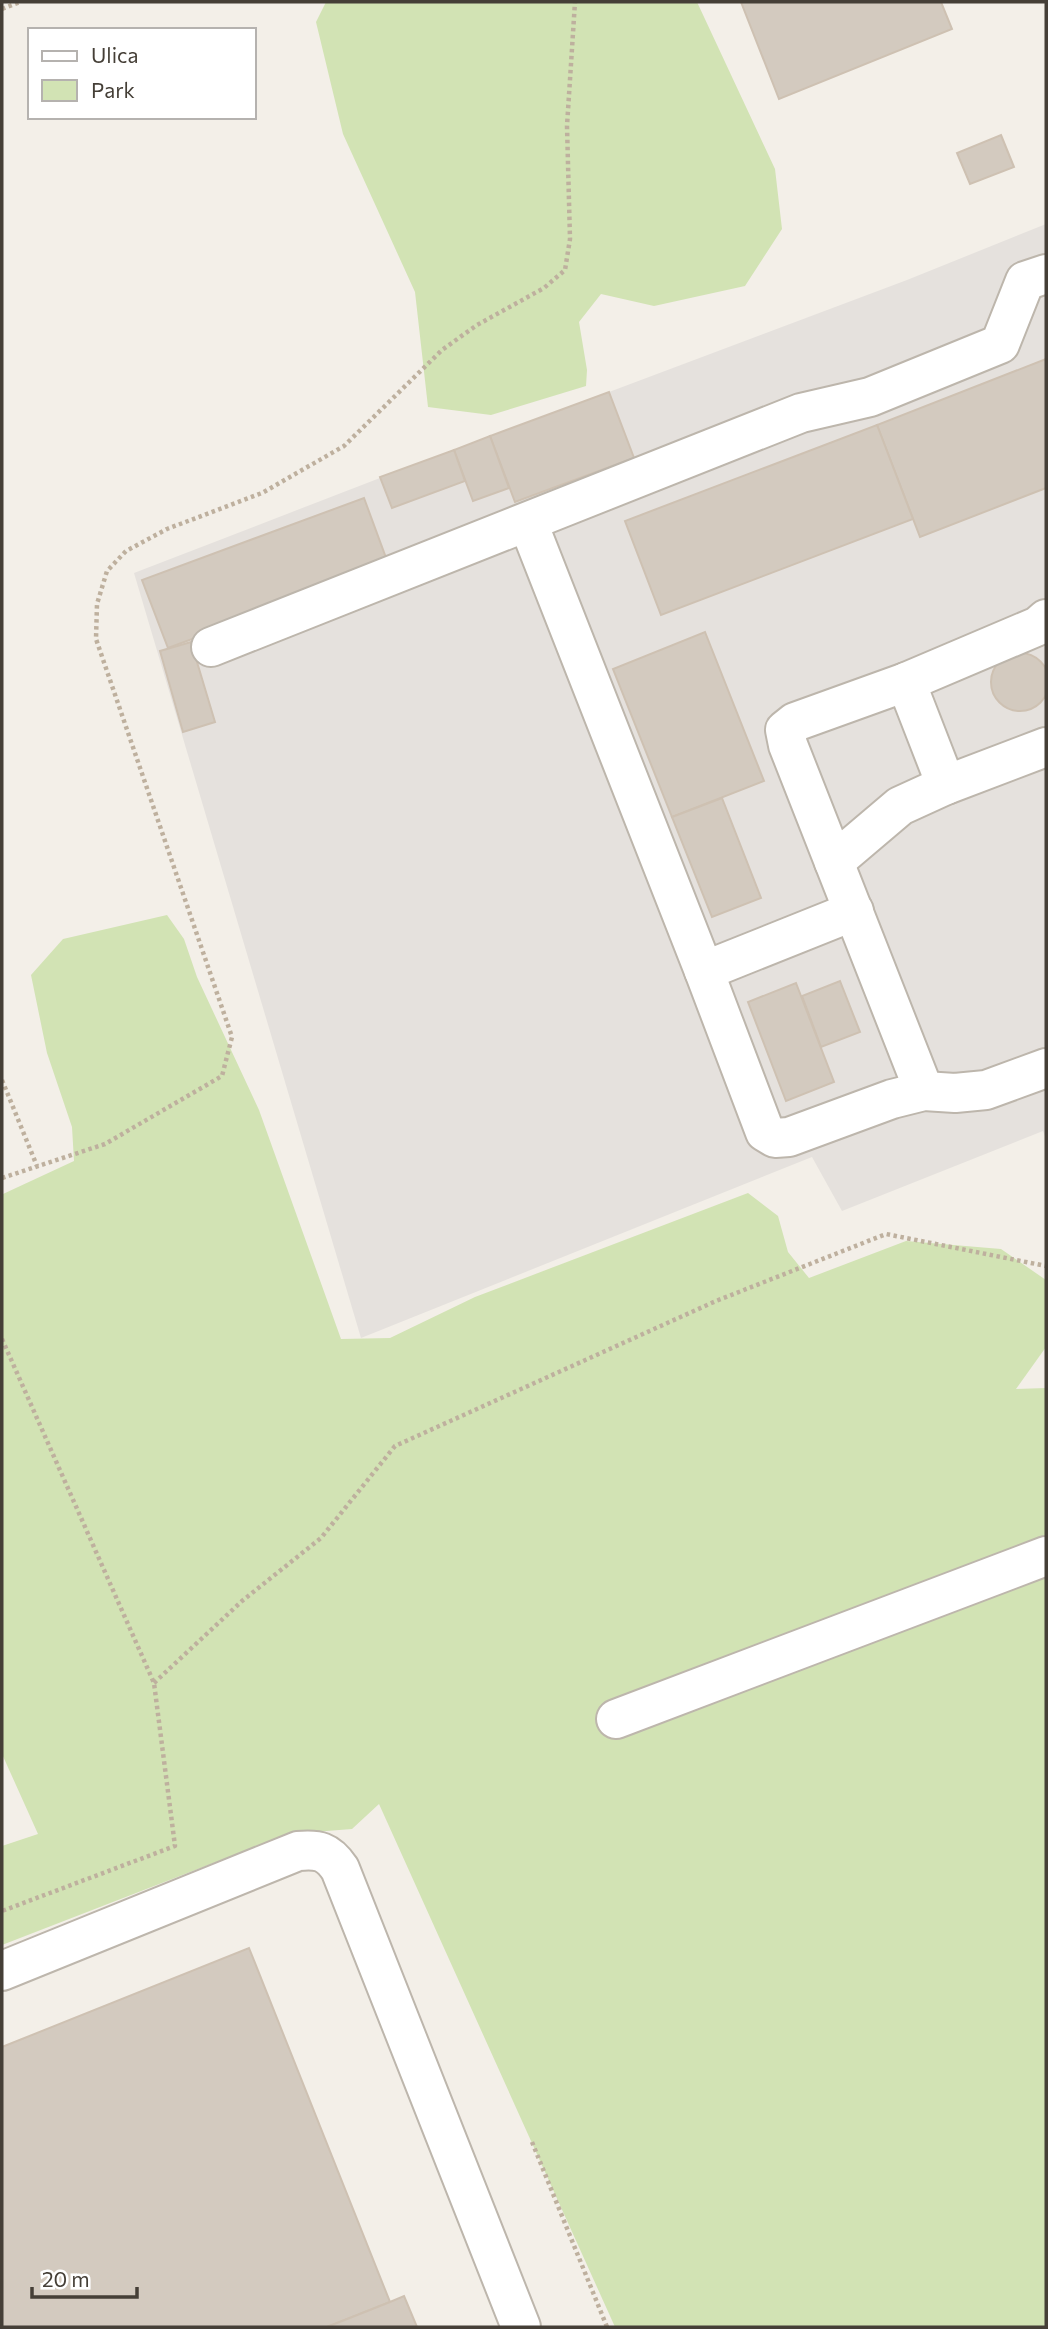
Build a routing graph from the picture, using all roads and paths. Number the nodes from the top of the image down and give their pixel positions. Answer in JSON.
{"nodes":[{"id":1,"x":20,"y":2,"type":"edge"},
{"id":2,"x":2,"y":9,"type":"edge"},
{"id":3,"x":1046,"y":274,"type":"edge"},
{"id":4,"x":528,"y":523,"type":"junction"},
{"id":5,"x":1046,"y":619,"type":"edge"},
{"id":6,"x":211,"y":647,"type":"dead end"},
{"id":7,"x":906,"y":682,"type":"junction"},
{"id":8,"x":1046,"y":747,"type":"edge"},
{"id":9,"x":946,"y":785,"type":"junction"},
{"id":10,"x":834,"y":862,"type":"junction"},
{"id":11,"x":853,"y":912,"type":"junction"},
{"id":12,"x":704,"y":971,"type":"junction"},
{"id":13,"x":1046,"y":1068,"type":"edge"},
{"id":14,"x":2,"y":1080,"type":"edge"},
{"id":15,"x":924,"y":1091,"type":"junction"},
{"id":16,"x":37,"y":1166,"type":"dead end"},
{"id":17,"x":1046,"y":1266,"type":"edge"},
{"id":18,"x":2,"y":1339,"type":"edge"},
{"id":19,"x":1046,"y":1556,"type":"edge"},
{"id":20,"x":154,"y":1684,"type":"junction"},
{"id":21,"x":616,"y":1719,"type":"dead end"},
{"id":22,"x":2,"y":1911,"type":"edge"},
{"id":23,"x":2,"y":1971,"type":"edge"},
{"id":24,"x":532,"y":2142,"type":"dead end"},
{"id":25,"x":521,"y":2327,"type":"edge"},
{"id":26,"x":607,"y":2327,"type":"edge"}],
"edges":[{"from":1,"to":2,"type":"path"},
{"from":3,"to":4,"type":"lane"},
{"from":4,"to":6,"type":"lane"},
{"from":4,"to":12,"type":"lane"},
{"from":5,"to":7,"type":"lane"},
{"from":7,"to":9,"type":"lane"},
{"from":7,"to":10,"type":"lane"},
{"from":8,"to":9,"type":"lane"},
{"from":9,"to":10,"type":"lane"},
{"from":10,"to":11,"type":"lane"},
{"from":11,"to":12,"type":"lane"},
{"from":11,"to":15,"type":"lane"},
{"from":12,"to":15,"type":"lane"},
{"from":13,"to":15,"type":"lane"},
{"from":14,"to":16,"type":"path"},
{"from":17,"to":20,"type":"path"},
{"from":18,"to":20,"type":"path"},
{"from":19,"to":21,"type":"lane"},
{"from":20,"to":22,"type":"path"},
{"from":23,"to":25,"type":"lane"},
{"from":24,"to":26,"type":"path"}]}
